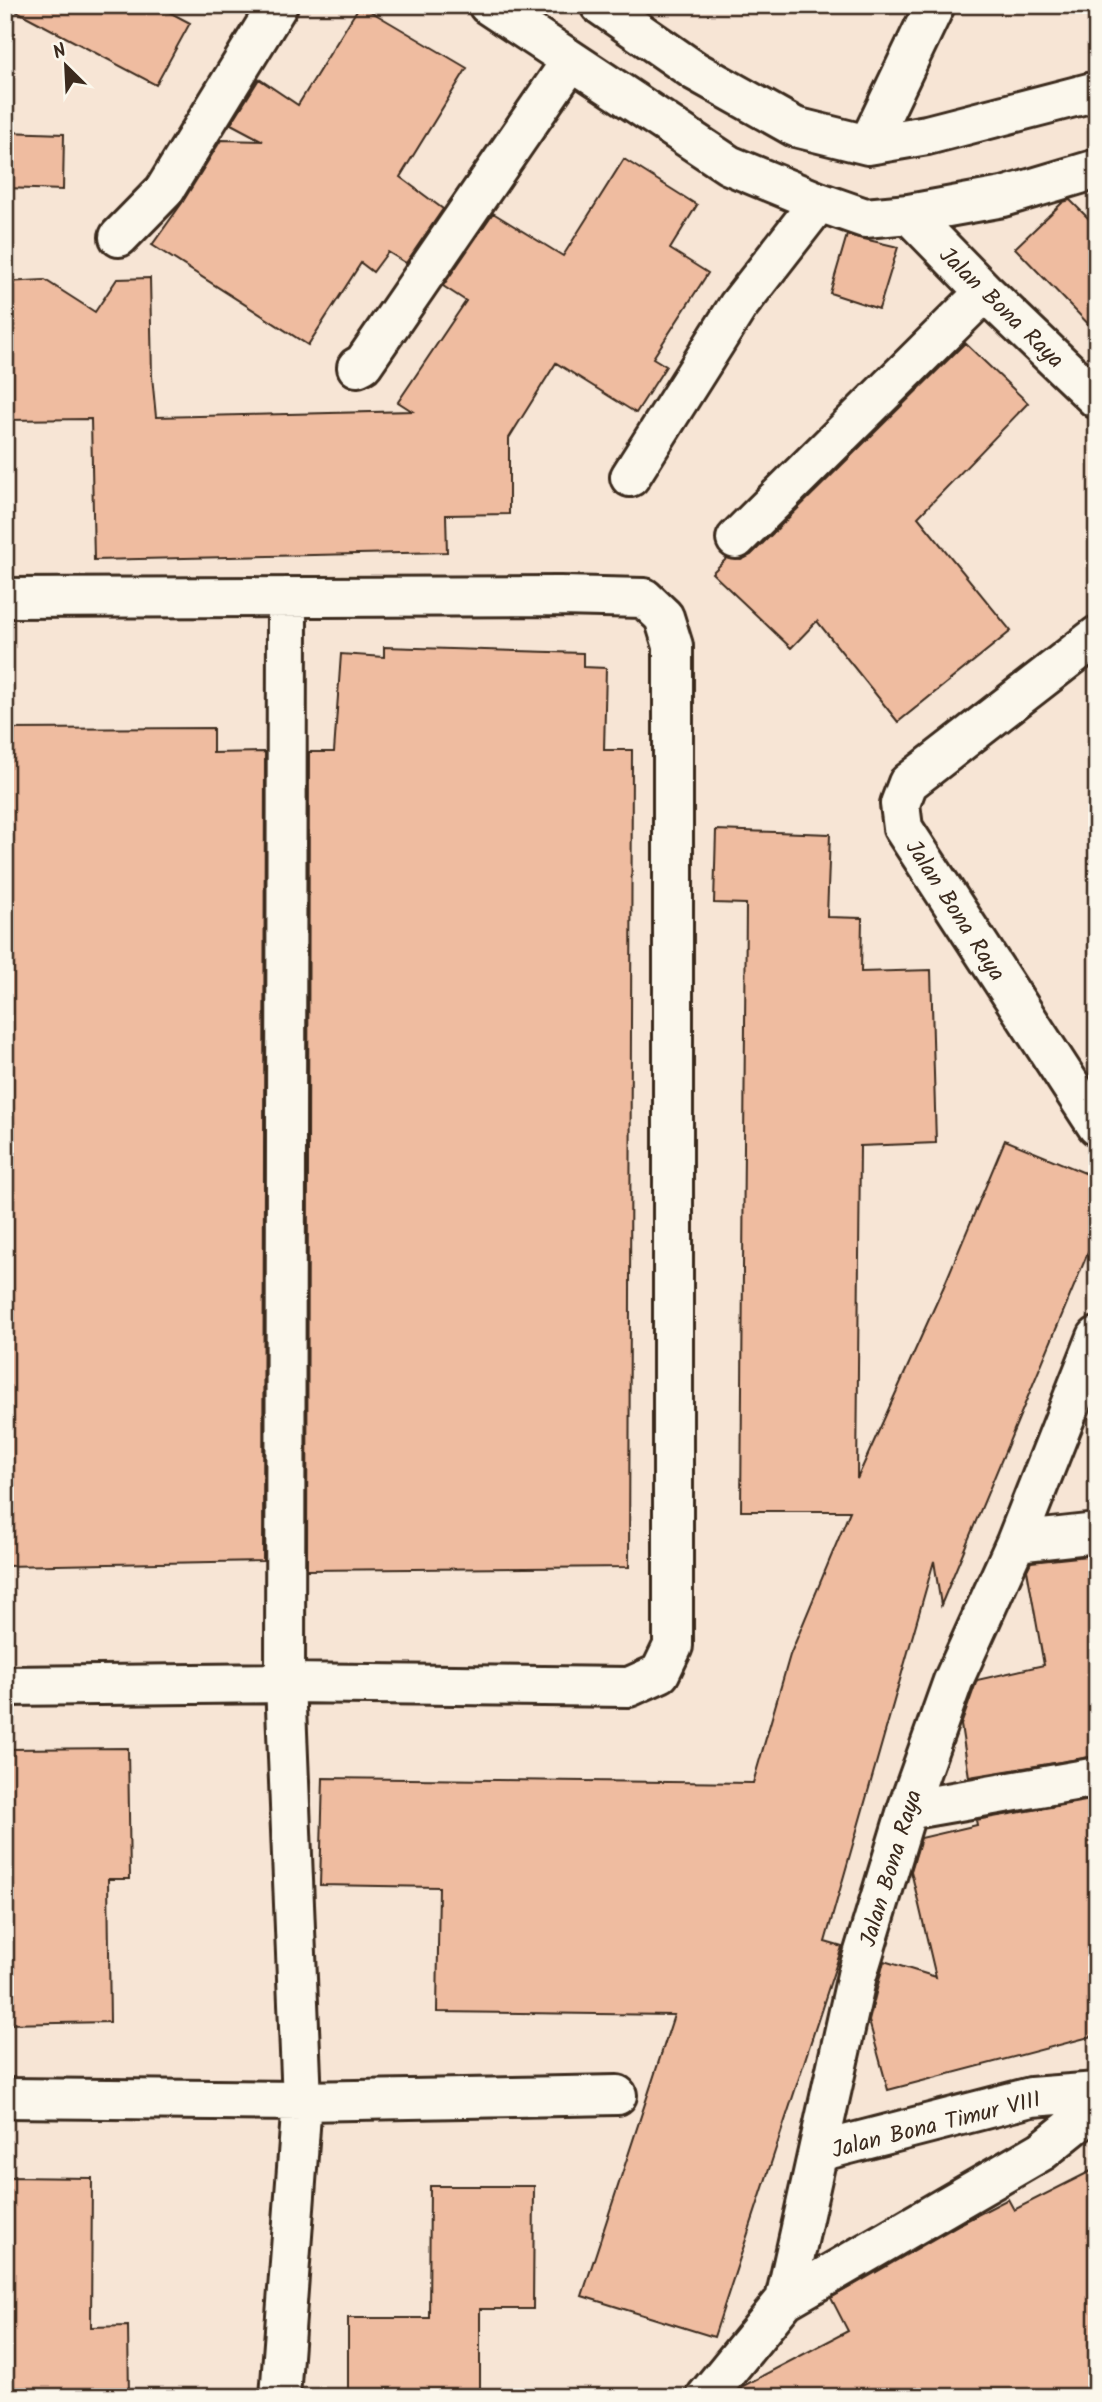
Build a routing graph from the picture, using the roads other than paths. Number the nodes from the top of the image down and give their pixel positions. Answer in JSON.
{"nodes":[{"id":1,"x":278,"y":5,"type":"edge"},
{"id":2,"x":488,"y":5,"type":"edge"},
{"id":3,"x":935,"y":5,"type":"edge"},
{"id":4,"x":604,"y":6,"type":"edge"},
{"id":5,"x":571,"y":61,"type":"junction"},
{"id":6,"x":1097,"y":91,"type":"edge"},
{"id":7,"x":868,"y":145,"type":"junction"},
{"id":8,"x":1097,"y":169,"type":"edge"},
{"id":9,"x":819,"y":202,"type":"junction"},
{"id":10,"x":909,"y":214,"type":"junction"},
{"id":11,"x":119,"y":237,"type":"dead end"},
{"id":12,"x":985,"y":292,"type":"junction"},
{"id":13,"x":357,"y":367,"type":"dead end"},
{"id":14,"x":1097,"y":399,"type":"edge"},
{"id":15,"x":630,"y":477,"type":"dead end"},
{"id":16,"x":736,"y":539,"type":"dead end"},
{"id":17,"x":287,"y":597,"type":"junction"},
{"id":18,"x":5,"y":598,"type":"edge"},
{"id":19,"x":1097,"y":636,"type":"edge"},
{"id":20,"x":1097,"y":1126,"type":"edge"},
{"id":21,"x":1097,"y":1337,"type":"edge"},
{"id":22,"x":1097,"y":1533,"type":"edge"},
{"id":23,"x":1016,"y":1542,"type":"junction"},
{"id":24,"x":285,"y":1682,"type":"junction"},
{"id":25,"x":5,"y":1686,"type":"edge"},
{"id":26,"x":1097,"y":1777,"type":"edge"},
{"id":27,"x":906,"y":1810,"type":"junction"},
{"id":28,"x":1097,"y":2092,"type":"edge"},
{"id":29,"x":617,"y":2095,"type":"dead end"},
{"id":30,"x":5,"y":2098,"type":"edge"},
{"id":31,"x":302,"y":2101,"type":"junction"},
{"id":32,"x":1097,"y":2107,"type":"edge"},
{"id":33,"x":818,"y":2152,"type":"junction"},
{"id":34,"x":785,"y":2300,"type":"junction"},
{"id":35,"x":280,"y":2397,"type":"edge"},
{"id":36,"x":706,"y":2397,"type":"edge"}],
"edges":[{"from":1,"to":11,"type":"street"},
{"from":2,"to":5,"type":"street"},
{"from":3,"to":7,"type":"street"},
{"from":4,"to":7,"type":"street"},
{"from":5,"to":9,"type":"street"},
{"from":5,"to":13,"type":"street"},
{"from":6,"to":7,"type":"street"},
{"from":8,"to":10,"type":"street"},
{"from":9,"to":10,"type":"street"},
{"from":9,"to":15,"type":"street"},
{"from":10,"to":12,"type":"street","name":"Jalan Bona Raya"},
{"from":12,"to":14,"type":"street","name":"Jalan Bona Raya"},
{"from":12,"to":16,"type":"street"},
{"from":17,"to":18,"type":"street"},
{"from":17,"to":24,"type":"street"},
{"from":17,"to":24,"type":"street"},
{"from":19,"to":20,"type":"street","name":"Jalan Bona Raya"},
{"from":21,"to":23,"type":"street","name":"Jalan Bona Raya"},
{"from":22,"to":23,"type":"street"},
{"from":23,"to":27,"type":"street","name":"Jalan Bona Raya"},
{"from":24,"to":25,"type":"street"},
{"from":24,"to":31,"type":"street"},
{"from":26,"to":27,"type":"street"},
{"from":27,"to":33,"type":"street","name":"Jalan Bona Raya"},
{"from":28,"to":33,"type":"street","name":"Jalan Bona Timur VIII"},
{"from":29,"to":31,"type":"street"},
{"from":30,"to":31,"type":"street"},
{"from":31,"to":35,"type":"street"},
{"from":32,"to":34,"type":"street"},
{"from":33,"to":34,"type":"street","name":"Jalan Bona Raya"},
{"from":34,"to":36,"type":"street","name":"Jalan Bona Raya"}]}
